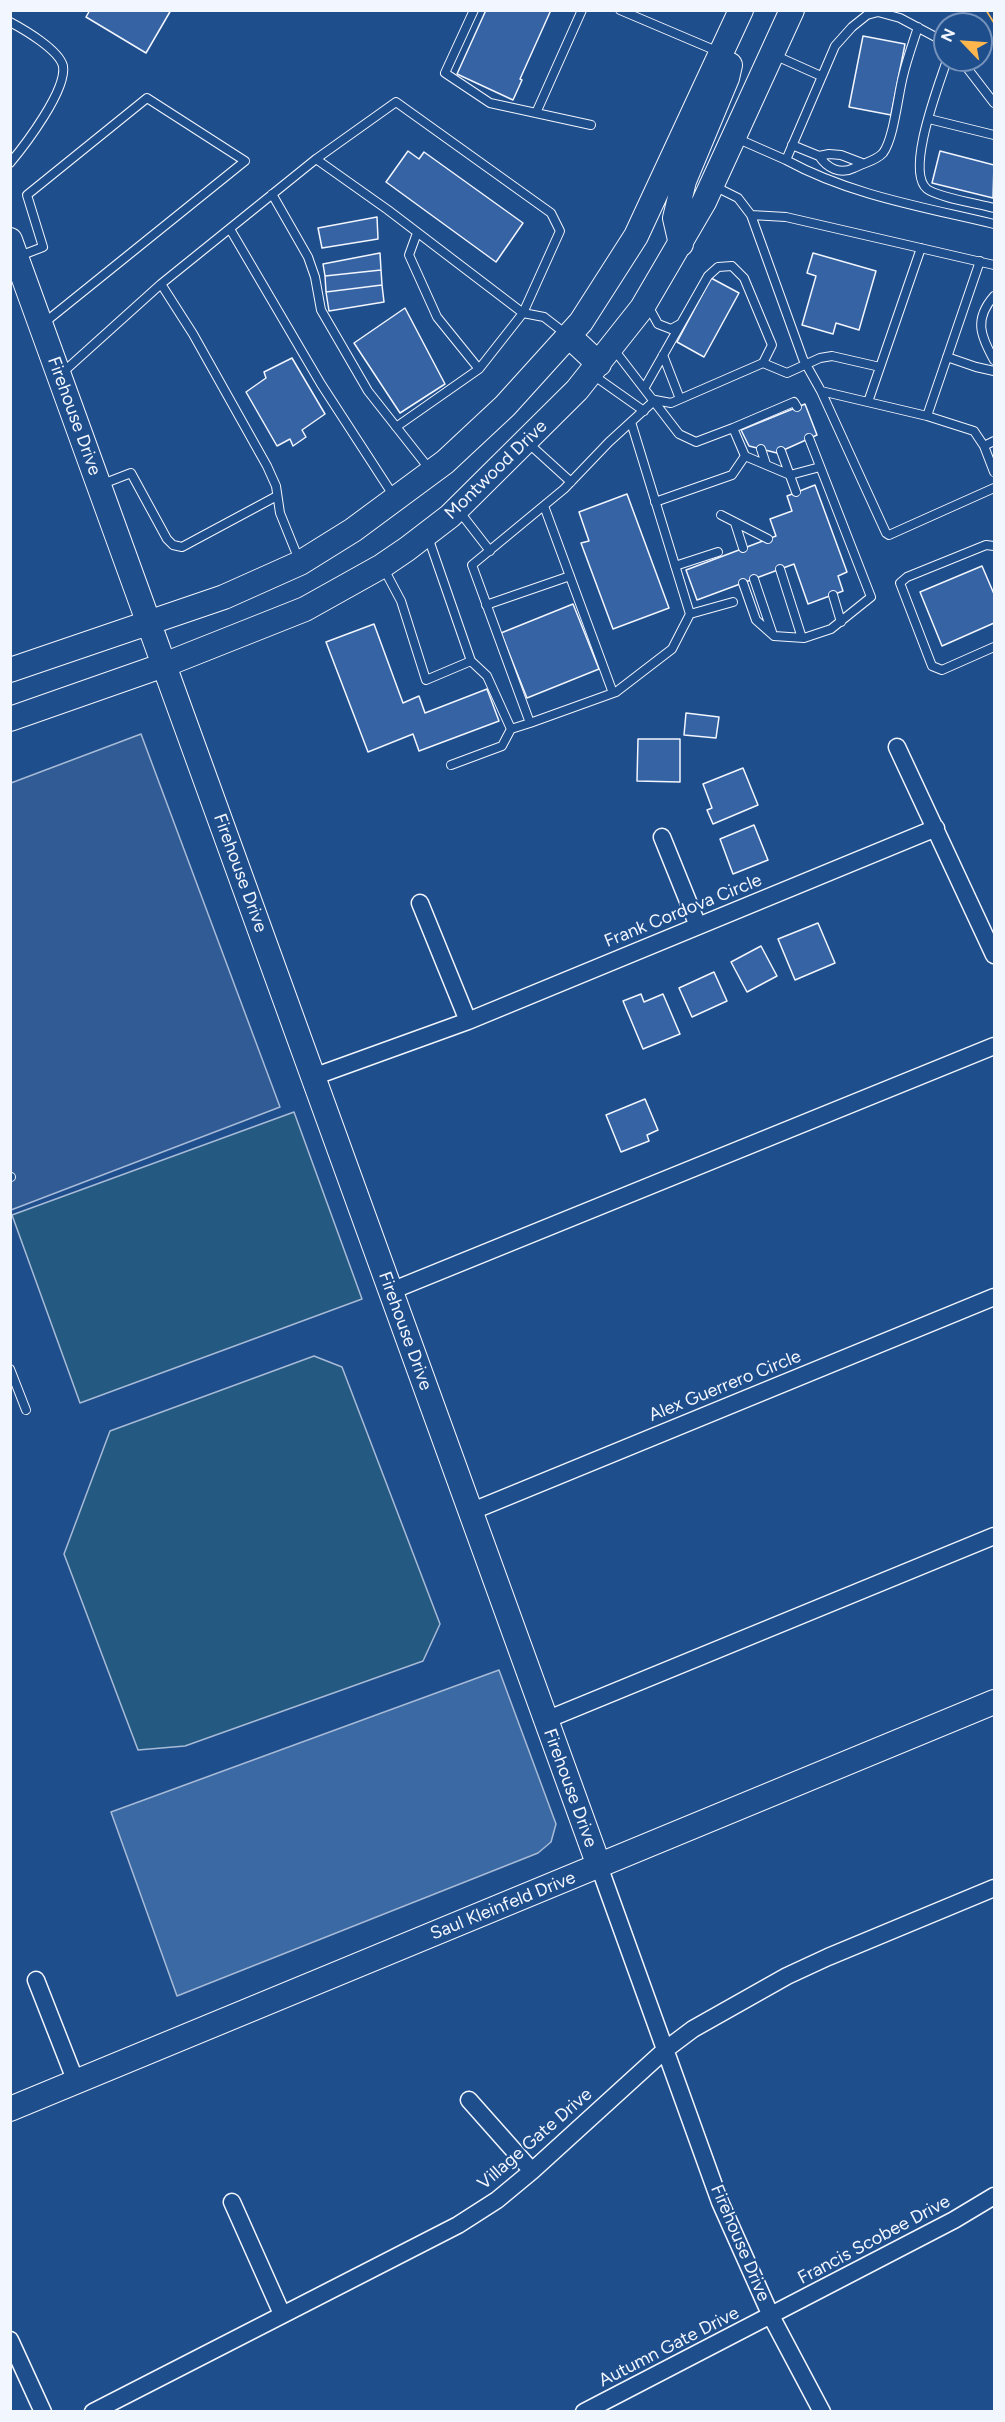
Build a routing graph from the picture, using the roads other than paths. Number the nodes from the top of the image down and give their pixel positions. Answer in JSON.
{"nodes":[{"id":1,"x":474,"y":10,"type":"edge"},
{"id":2,"x":582,"y":10,"type":"edge"},
{"id":3,"x":620,"y":10,"type":"edge"},
{"id":4,"x":741,"y":10,"type":"edge"},
{"id":5,"x":792,"y":10,"type":"edge"},
{"id":6,"x":10,"y":22,"type":"edge"},
{"id":7,"x":918,"y":27,"type":"junction"},
{"id":8,"x":933,"y":35,"type":"edge"},
{"id":9,"x":721,"y":53,"type":"junction"},
{"id":10,"x":771,"y":54,"type":"junction"},
{"id":11,"x":943,"y":72,"type":"edge"},
{"id":12,"x":970,"y":72,"type":"edge"},
{"id":13,"x":822,"y":76,"type":"junction"},
{"id":14,"x":994,"y":103,"type":"edge"},
{"id":15,"x":536,"y":113,"type":"junction"},
{"id":16,"x":929,"y":119,"type":"junction"},
{"id":17,"x":591,"y":125,"type":"dead end"},
{"id":18,"x":994,"y":135,"type":"edge"},
{"id":19,"x":732,"y":136,"type":"junction"},
{"id":20,"x":792,"y":145,"type":"junction"},
{"id":21,"x":819,"y":156,"type":"junction"},
{"id":22,"x":316,"y":159,"type":"junction"},
{"id":23,"x":786,"y":160,"type":"junction"},
{"id":24,"x":10,"y":163,"type":"edge"},
{"id":25,"x":862,"y":164,"type":"junction"},
{"id":26,"x":712,"y":185,"type":"junction"},
{"id":27,"x":272,"y":194,"type":"junction"},
{"id":28,"x":994,"y":208,"type":"edge"},
{"id":29,"x":750,"y":215,"type":"junction"},
{"id":30,"x":994,"y":224,"type":"edge"},
{"id":31,"x":230,"y":229,"type":"junction"},
{"id":32,"x":417,"y":232,"type":"junction"},
{"id":33,"x":681,"y":244,"type":"junction"},
{"id":34,"x":13,"y":247,"type":"edge"},
{"id":35,"x":921,"y":248,"type":"junction"},
{"id":36,"x":980,"y":261,"type":"junction"},
{"id":37,"x":994,"y":265,"type":"edge"},
{"id":38,"x":160,"y":284,"type":"junction"},
{"id":39,"x":994,"y":296,"type":"edge"},
{"id":40,"x":646,"y":301,"type":"junction"},
{"id":41,"x":523,"y":314,"type":"junction"},
{"id":42,"x":681,"y":324,"type":"junction"},
{"id":43,"x":41,"y":325,"type":"junction"},
{"id":44,"x":569,"y":336,"type":"junction"},
{"id":45,"x":663,"y":355,"type":"junction"},
{"id":46,"x":947,"y":357,"type":"junction"},
{"id":47,"x":994,"y":360,"type":"edge"},
{"id":48,"x":601,"y":362,"type":"junction"},
{"id":49,"x":763,"y":363,"type":"junction"},
{"id":50,"x":806,"y":365,"type":"junction"},
{"id":51,"x":880,"y":367,"type":"junction"},
{"id":52,"x":479,"y":369,"type":"junction"},
{"id":53,"x":994,"y":371,"type":"edge"},
{"id":54,"x":59,"y":375,"type":"junction"},
{"id":55,"x":645,"y":387,"type":"junction"},
{"id":56,"x":821,"y":391,"type":"junction"},
{"id":57,"x":680,"y":399,"type":"junction"},
{"id":58,"x":655,"y":400,"type":"junction"},
{"id":59,"x":868,"y":402,"type":"junction"},
{"id":60,"x":797,"y":407,"type":"dead end"},
{"id":61,"x":644,"y":411,"type":"junction"},
{"id":62,"x":927,"y":416,"type":"junction"},
{"id":63,"x":631,"y":422,"type":"junction"},
{"id":64,"x":396,"y":427,"type":"junction"},
{"id":65,"x":733,"y":428,"type":"junction"},
{"id":66,"x":809,"y":438,"type":"dead end"},
{"id":67,"x":526,"y":441,"type":"junction"},
{"id":68,"x":994,"y":441,"type":"edge"},
{"id":69,"x":984,"y":446,"type":"junction"},
{"id":70,"x":760,"y":449,"type":"dead end"},
{"id":71,"x":781,"y":451,"type":"dead end"},
{"id":72,"x":745,"y":456,"type":"junction"},
{"id":73,"x":766,"y":464,"type":"junction"},
{"id":74,"x":820,"y":466,"type":"junction"},
{"id":75,"x":432,"y":472,"type":"junction"},
{"id":76,"x":994,"y":472,"type":"edge"},
{"id":77,"x":790,"y":475,"type":"junction"},
{"id":78,"x":571,"y":482,"type":"junction"},
{"id":79,"x":99,"y":485,"type":"junction"},
{"id":80,"x":994,"y":488,"type":"edge"},
{"id":81,"x":796,"y":492,"type":"dead end"},
{"id":82,"x":277,"y":496,"type":"junction"},
{"id":83,"x":396,"y":498,"type":"junction"},
{"id":84,"x":656,"y":502,"type":"junction"},
{"id":85,"x":544,"y":506,"type":"junction"},
{"id":86,"x":457,"y":509,"type":"junction"},
{"id":87,"x":721,"y":515,"type":"dead end"},
{"id":88,"x":735,"y":523,"type":"junction"},
{"id":89,"x":426,"y":534,"type":"junction"},
{"id":90,"x":768,"y":539,"type":"dead end"},
{"id":91,"x":994,"y":546,"type":"edge"},
{"id":92,"x":743,"y":548,"type":"dead end"},
{"id":93,"x":490,"y":550,"type":"junction"},
{"id":94,"x":718,"y":552,"type":"dead end"},
{"id":95,"x":300,"y":563,"type":"junction"},
{"id":96,"x":382,"y":566,"type":"junction"},
{"id":97,"x":675,"y":566,"type":"junction"},
{"id":98,"x":780,"y":569,"type":"dead end"},
{"id":99,"x":570,"y":576,"type":"junction"},
{"id":100,"x":754,"y":579,"type":"dead end"},
{"id":101,"x":743,"y":583,"type":"dead end"},
{"id":102,"x":833,"y":595,"type":"dead end"},
{"id":103,"x":734,"y":602,"type":"dead end"},
{"id":104,"x":486,"y":605,"type":"junction"},
{"id":105,"x":690,"y":614,"type":"junction"},
{"id":106,"x":841,"y":622,"type":"junction"},
{"id":107,"x":149,"y":623,"type":"junction"},
{"id":108,"x":774,"y":636,"type":"junction"},
{"id":109,"x":802,"y":638,"type":"junction"},
{"id":110,"x":994,"y":647,"type":"edge"},
{"id":111,"x":471,"y":661,"type":"junction"},
{"id":112,"x":164,"y":665,"type":"junction"},
{"id":113,"x":10,"y":670,"type":"edge"},
{"id":114,"x":613,"y":693,"type":"junction"},
{"id":115,"x":10,"y":719,"type":"edge"},
{"id":116,"x":530,"y":723,"type":"junction"},
{"id":117,"x":511,"y":729,"type":"junction"},
{"id":118,"x":897,"y":747,"type":"dead end"},
{"id":119,"x":451,"y":765,"type":"dead end"},
{"id":120,"x":936,"y":828,"type":"junction"},
{"id":121,"x":662,"y":837,"type":"dead end"},
{"id":122,"x":420,"y":903,"type":"dead end"},
{"id":123,"x":698,"y":926,"type":"junction"},
{"id":124,"x":994,"y":955,"type":"edge"},
{"id":125,"x":468,"y":1021,"type":"junction"},
{"id":126,"x":994,"y":1046,"type":"edge"},
{"id":127,"x":313,"y":1077,"type":"junction"},
{"id":128,"x":391,"y":1291,"type":"junction"},
{"id":129,"x":994,"y":1297,"type":"edge"},
{"id":130,"x":10,"y":1369,"type":"edge"},
{"id":131,"x":26,"y":1410,"type":"dead end"},
{"id":132,"x":470,"y":1512,"type":"junction"},
{"id":133,"x":994,"y":1536,"type":"edge"},
{"id":134,"x":994,"y":1702,"type":"edge"},
{"id":135,"x":546,"y":1720,"type":"junction"},
{"id":136,"x":598,"y":1866,"type":"junction"},
{"id":137,"x":994,"y":1888,"type":"edge"},
{"id":138,"x":36,"y":1980,"type":"dead end"},
{"id":139,"x":665,"y":2050,"type":"junction"},
{"id":140,"x":76,"y":2082,"type":"junction"},
{"id":141,"x":469,"y":2100,"type":"dead end"},
{"id":142,"x":10,"y":2109,"type":"edge"},
{"id":143,"x":532,"y":2171,"type":"junction"},
{"id":144,"x":994,"y":2196,"type":"edge"},
{"id":145,"x":231,"y":2202,"type":"dead end"},
{"id":146,"x":282,"y":2314,"type":"junction"},
{"id":147,"x":771,"y":2316,"type":"junction"},
{"id":148,"x":10,"y":2340,"type":"edge"},
{"id":149,"x":44,"y":2412,"type":"edge"},
{"id":150,"x":93,"y":2412,"type":"edge"},
{"id":151,"x":584,"y":2412,"type":"edge"},
{"id":152,"x":822,"y":2412,"type":"edge"}],
"edges":[{"from":1,"to":15,"type":"lane"},
{"from":2,"to":15,"type":"lane"},
{"from":3,"to":9,"type":"lane"},
{"from":4,"to":9,"type":"main road"},
{"from":5,"to":10,"type":"main road","name":"Montwood Drive"},
{"from":6,"to":24,"type":"lane"},
{"from":7,"to":8,"type":"lane"},
{"from":7,"to":13,"type":"lane"},
{"from":7,"to":25,"type":"lane"},
{"from":9,"to":33,"type":"main road"},
{"from":9,"to":44,"type":"main road"},
{"from":10,"to":13,"type":"lane"},
{"from":10,"to":19,"type":"main road","name":"Montwood Drive"},
{"from":11,"to":16,"type":"lane"},
{"from":12,"to":14,"type":"lane"},
{"from":13,"to":20,"type":"lane"},
{"from":15,"to":17,"type":"lane"},
{"from":16,"to":18,"type":"lane"},
{"from":16,"to":28,"type":"lane"},
{"from":19,"to":23,"type":"lane"},
{"from":19,"to":26,"type":"main road","name":"Montwood Drive"},
{"from":20,"to":21,"type":"lane"},
{"from":20,"to":23,"type":"lane"},
{"from":21,"to":25,"type":"lane"},
{"from":21,"to":25,"type":"lane"},
{"from":22,"to":27,"type":"lane"},
{"from":22,"to":32,"type":"lane"},
{"from":22,"to":41,"type":"lane"},
{"from":23,"to":30,"type":"lane"},
{"from":26,"to":29,"type":"lane"},
{"from":26,"to":33,"type":"main road","name":"Montwood Drive"},
{"from":27,"to":31,"type":"lane"},
{"from":27,"to":64,"type":"lane"},
{"from":29,"to":35,"type":"lane"},
{"from":29,"to":50,"type":"lane"},
{"from":31,"to":38,"type":"lane"},
{"from":31,"to":83,"type":"lane"},
{"from":32,"to":41,"type":"lane"},
{"from":32,"to":52,"type":"lane"},
{"from":33,"to":40,"type":"main road","name":"Montwood Drive"},
{"from":34,"to":43,"type":"main road","name":"Firehouse Drive"},
{"from":34,"to":43,"type":"lane"},
{"from":35,"to":36,"type":"lane"},
{"from":35,"to":51,"type":"lane"},
{"from":36,"to":37,"type":"lane"},
{"from":36,"to":46,"type":"lane"},
{"from":38,"to":54,"type":"lane"},
{"from":38,"to":82,"type":"lane"},
{"from":39,"to":47,"type":"lane"},
{"from":40,"to":42,"type":"lane"},
{"from":40,"to":48,"type":"main road","name":"Montwood Drive"},
{"from":41,"to":44,"type":"lane"},
{"from":41,"to":52,"type":"lane"},
{"from":42,"to":45,"type":"lane"},
{"from":42,"to":49,"type":"lane"},
{"from":43,"to":54,"type":"main road","name":"Firehouse Drive"},
{"from":44,"to":48,"type":"main road"},
{"from":44,"to":75,"type":"main road"},
{"from":45,"to":55,"type":"lane"},
{"from":45,"to":57,"type":"lane"},
{"from":46,"to":53,"type":"lane"},
{"from":46,"to":62,"type":"lane"},
{"from":48,"to":55,"type":"lane"},
{"from":48,"to":61,"type":"lane"},
{"from":48,"to":67,"type":"main road","name":"Montwood Drive"},
{"from":49,"to":50,"type":"lane"},
{"from":49,"to":57,"type":"lane"},
{"from":50,"to":51,"type":"lane"},
{"from":50,"to":56,"type":"lane"},
{"from":51,"to":59,"type":"lane"},
{"from":52,"to":64,"type":"lane"},
{"from":54,"to":79,"type":"main road","name":"Firehouse Drive"},
{"from":55,"to":58,"type":"lane"},
{"from":56,"to":59,"type":"lane"},
{"from":56,"to":80,"type":"lane"},
{"from":57,"to":58,"type":"lane"},
{"from":58,"to":61,"type":"lane"},
{"from":58,"to":65,"type":"lane"},
{"from":59,"to":62,"type":"lane"},
{"from":60,"to":65,"type":"lane"},
{"from":61,"to":63,"type":"lane"},
{"from":62,"to":69,"type":"lane"},
{"from":63,"to":78,"type":"lane"},
{"from":63,"to":84,"type":"lane"},
{"from":64,"to":75,"type":"lane"},
{"from":65,"to":72,"type":"lane"},
{"from":66,"to":74,"type":"lane"},
{"from":67,"to":78,"type":"lane"},
{"from":67,"to":86,"type":"main road","name":"Montwood Drive"},
{"from":68,"to":69,"type":"lane"},
{"from":69,"to":76,"type":"lane"},
{"from":70,"to":73,"type":"lane"},
{"from":71,"to":77,"type":"lane"},
{"from":72,"to":73,"type":"lane"},
{"from":72,"to":84,"type":"lane"},
{"from":73,"to":77,"type":"lane"},
{"from":74,"to":77,"type":"lane"},
{"from":74,"to":106,"type":"lane"},
{"from":75,"to":83,"type":"main road"},
{"from":77,"to":81,"type":"lane"},
{"from":78,"to":85,"type":"lane"},
{"from":79,"to":82,"type":"lane"},
{"from":79,"to":107,"type":"main road","name":"Firehouse Drive"},
{"from":82,"to":95,"type":"lane"},
{"from":83,"to":95,"type":"main road"},
{"from":84,"to":97,"type":"lane"},
{"from":85,"to":93,"type":"lane"},
{"from":85,"to":99,"type":"lane"},
{"from":86,"to":89,"type":"main road","name":"Montwood Drive"},
{"from":86,"to":93,"type":"lane"},
{"from":87,"to":88,"type":"lane"},
{"from":88,"to":90,"type":"lane"},
{"from":88,"to":92,"type":"lane"},
{"from":89,"to":96,"type":"main road","name":"Montwood Drive"},
{"from":89,"to":111,"type":"lane"},
{"from":91,"to":110,"type":"lane"},
{"from":93,"to":104,"type":"lane"},
{"from":94,"to":97,"type":"lane"},
{"from":95,"to":107,"type":"main road"},
{"from":96,"to":111,"type":"lane"},
{"from":96,"to":112,"type":"main road","name":"Montwood Drive"},
{"from":97,"to":105,"type":"lane"},
{"from":98,"to":109,"type":"lane"},
{"from":99,"to":104,"type":"lane"},
{"from":99,"to":114,"type":"lane"},
{"from":100,"to":108,"type":"lane"},
{"from":101,"to":108,"type":"lane"},
{"from":102,"to":106,"type":"lane"},
{"from":103,"to":105,"type":"lane"},
{"from":104,"to":116,"type":"lane"},
{"from":105,"to":114,"type":"lane"},
{"from":106,"to":109,"type":"lane"},
{"from":107,"to":112,"type":"main road","name":"Firehouse Drive"},
{"from":107,"to":113,"type":"main road"},
{"from":108,"to":109,"type":"lane"},
{"from":111,"to":117,"type":"lane"},
{"from":112,"to":115,"type":"main road","name":"Montwood Drive"},
{"from":112,"to":127,"type":"main road","name":"Firehouse Drive"},
{"from":114,"to":116,"type":"lane"},
{"from":116,"to":117,"type":"lane"},
{"from":117,"to":119,"type":"lane"},
{"from":118,"to":120,"type":"street"},
{"from":120,"to":123,"type":"street","name":"Frank Cordova Circle"},
{"from":120,"to":124,"type":"street"},
{"from":121,"to":123,"type":"street"},
{"from":122,"to":125,"type":"street"},
{"from":123,"to":125,"type":"street","name":"Frank Cordova Circle"},
{"from":125,"to":127,"type":"street","name":"Frank Cordova Circle"},
{"from":126,"to":128,"type":"street"},
{"from":127,"to":128,"type":"main road","name":"Firehouse Drive"},
{"from":128,"to":132,"type":"main road","name":"Firehouse Drive"},
{"from":129,"to":132,"type":"street","name":"Alex Guerrero Circle"},
{"from":130,"to":131,"type":"lane"},
{"from":132,"to":135,"type":"main road","name":"Firehouse Drive"},
{"from":133,"to":135,"type":"street"},
{"from":134,"to":136,"type":"main road","name":"Saul Kleinfeld Drive"},
{"from":135,"to":136,"type":"main road","name":"Firehouse Drive"},
{"from":136,"to":139,"type":"street","name":"Firehouse Drive"},
{"from":136,"to":140,"type":"main road","name":"Saul Kleinfeld Drive"},
{"from":137,"to":139,"type":"street","name":"Village Gate Drive"},
{"from":138,"to":140,"type":"street"},
{"from":139,"to":143,"type":"street","name":"Village Gate Drive"},
{"from":139,"to":147,"type":"street","name":"Firehouse Drive"},
{"from":140,"to":142,"type":"main road","name":"Saul Kleinfeld Drive"},
{"from":141,"to":143,"type":"street"},
{"from":143,"to":146,"type":"street","name":"Village Gate Drive"},
{"from":144,"to":147,"type":"street","name":"Francis Scobee Drive"},
{"from":145,"to":146,"type":"street"},
{"from":146,"to":150,"type":"street","name":"Village Gate Drive"},
{"from":147,"to":151,"type":"street","name":"Autumn Gate Drive"},
{"from":147,"to":152,"type":"street","name":"Firehouse Drive"},
{"from":148,"to":149,"type":"street"}]}
